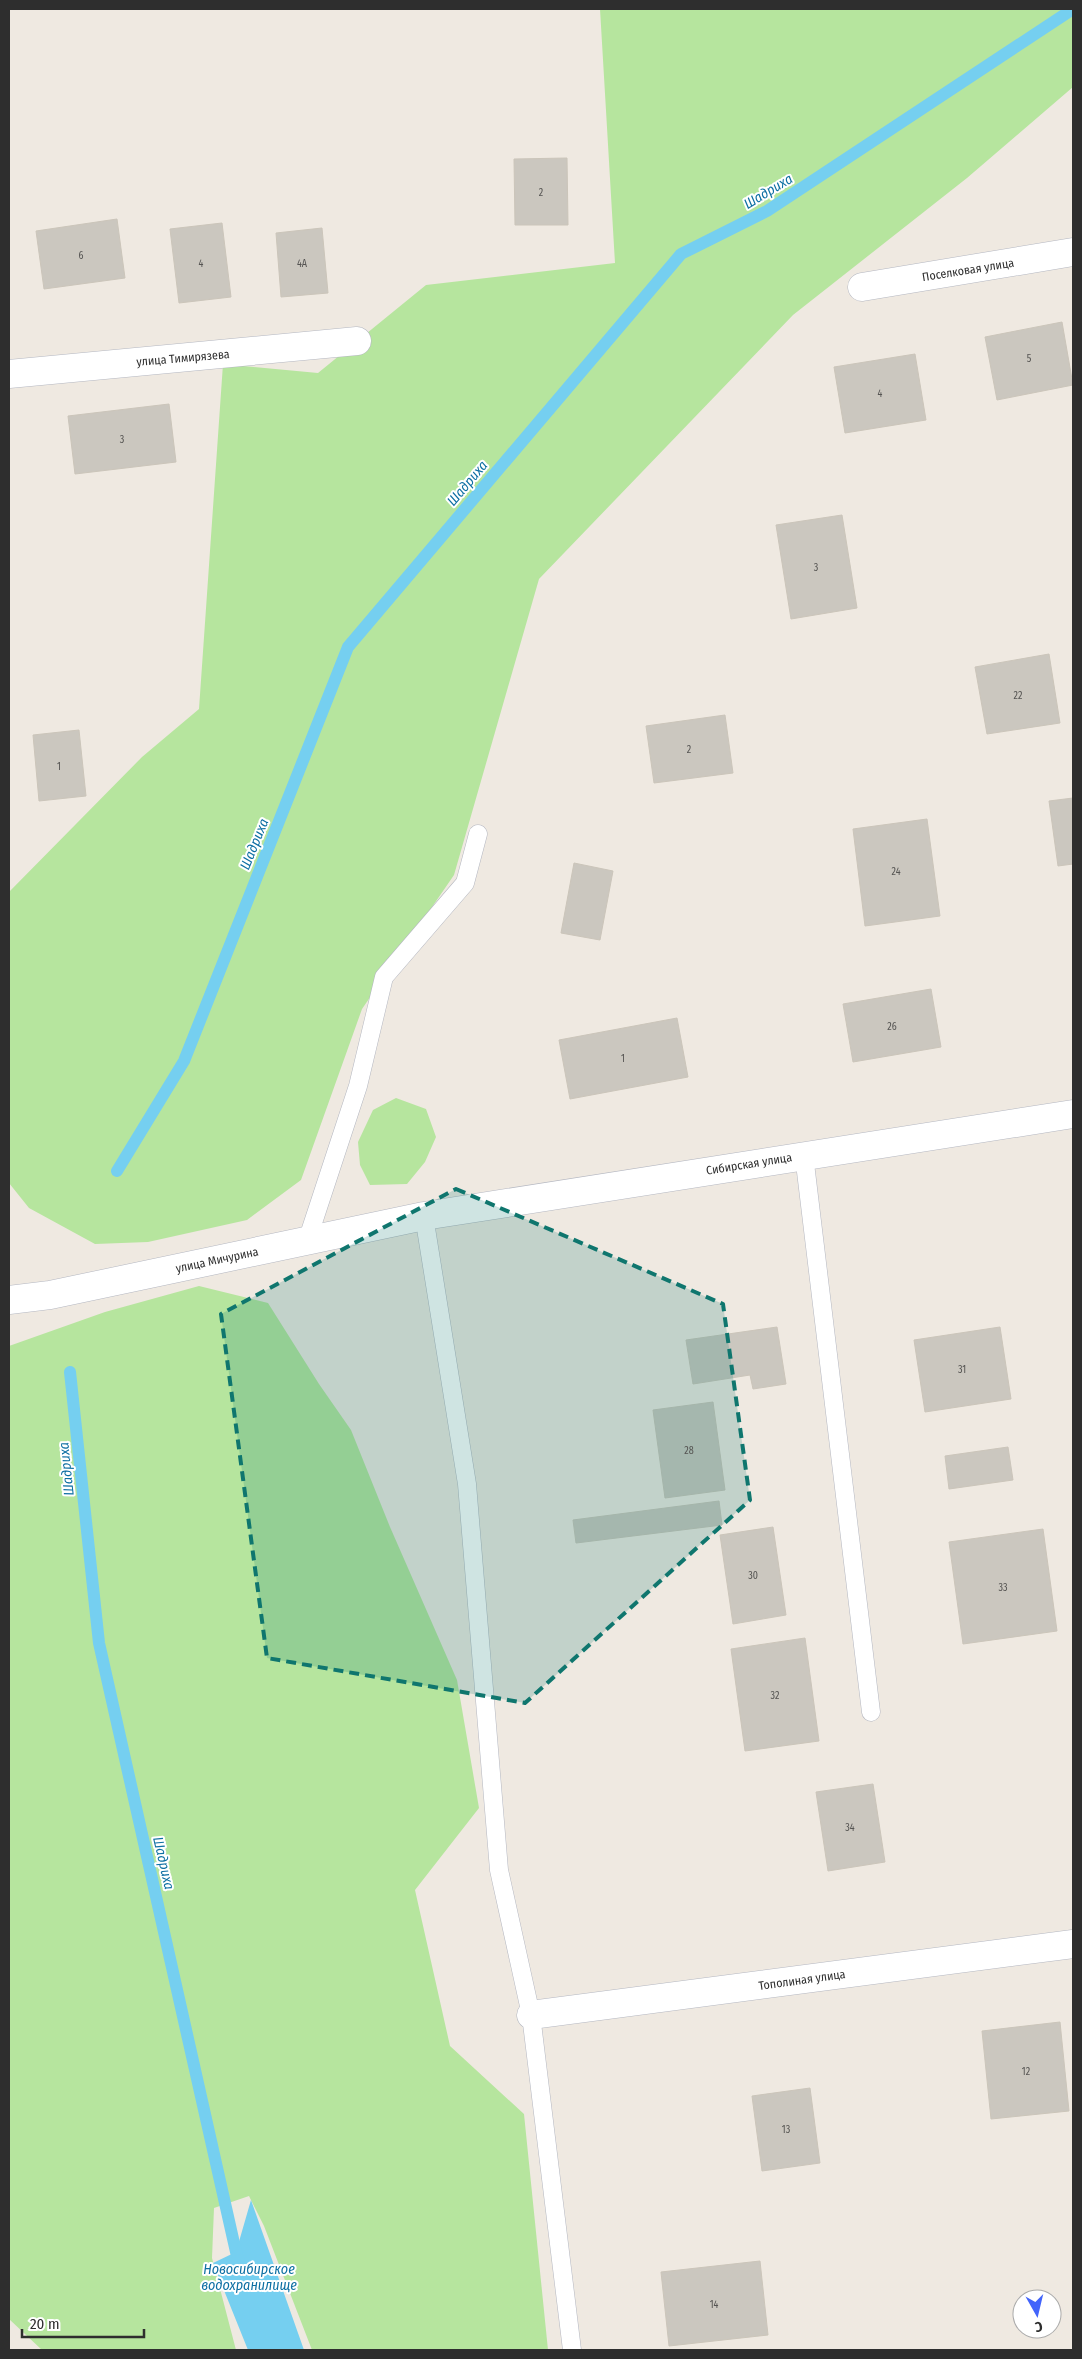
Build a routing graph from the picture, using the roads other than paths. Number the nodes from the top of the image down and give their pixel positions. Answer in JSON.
{"nodes":[{"id":1,"x":1073,"y":252,"type":"edge"},
{"id":2,"x":862,"y":287,"type":"dead end"},
{"id":3,"x":356,"y":341,"type":"dead end"},
{"id":4,"x":9,"y":374,"type":"edge"},
{"id":5,"x":478,"y":834,"type":"dead end"},
{"id":6,"x":1073,"y":1114,"type":"edge"},
{"id":7,"x":804,"y":1155,"type":"junction"},
{"id":8,"x":424,"y":1216,"type":"junction"},
{"id":9,"x":308,"y":1241,"type":"junction"},
{"id":10,"x":9,"y":1300,"type":"edge"},
{"id":11,"x":871,"y":1712,"type":"dead end"},
{"id":12,"x":1073,"y":1944,"type":"edge"},
{"id":13,"x":531,"y":2016,"type":"junction"},
{"id":14,"x":572,"y":2350,"type":"edge"}],
"edges":[{"from":1,"to":2,"type":"street","name":"Поселковая улица"},
{"from":3,"to":4,"type":"street","name":"улица Тимирязева"},
{"from":5,"to":9,"type":"lane"},
{"from":6,"to":7,"type":"street","name":"Сибирская улица"},
{"from":7,"to":8,"type":"street","name":"Сибирская улица"},
{"from":7,"to":11,"type":"lane"},
{"from":8,"to":9,"type":"street","name":"улица Мичурина"},
{"from":8,"to":13,"type":"lane"},
{"from":9,"to":10,"type":"street","name":"улица Мичурина"},
{"from":12,"to":13,"type":"street","name":"Тополиная улица"},
{"from":13,"to":14,"type":"lane"}]}
